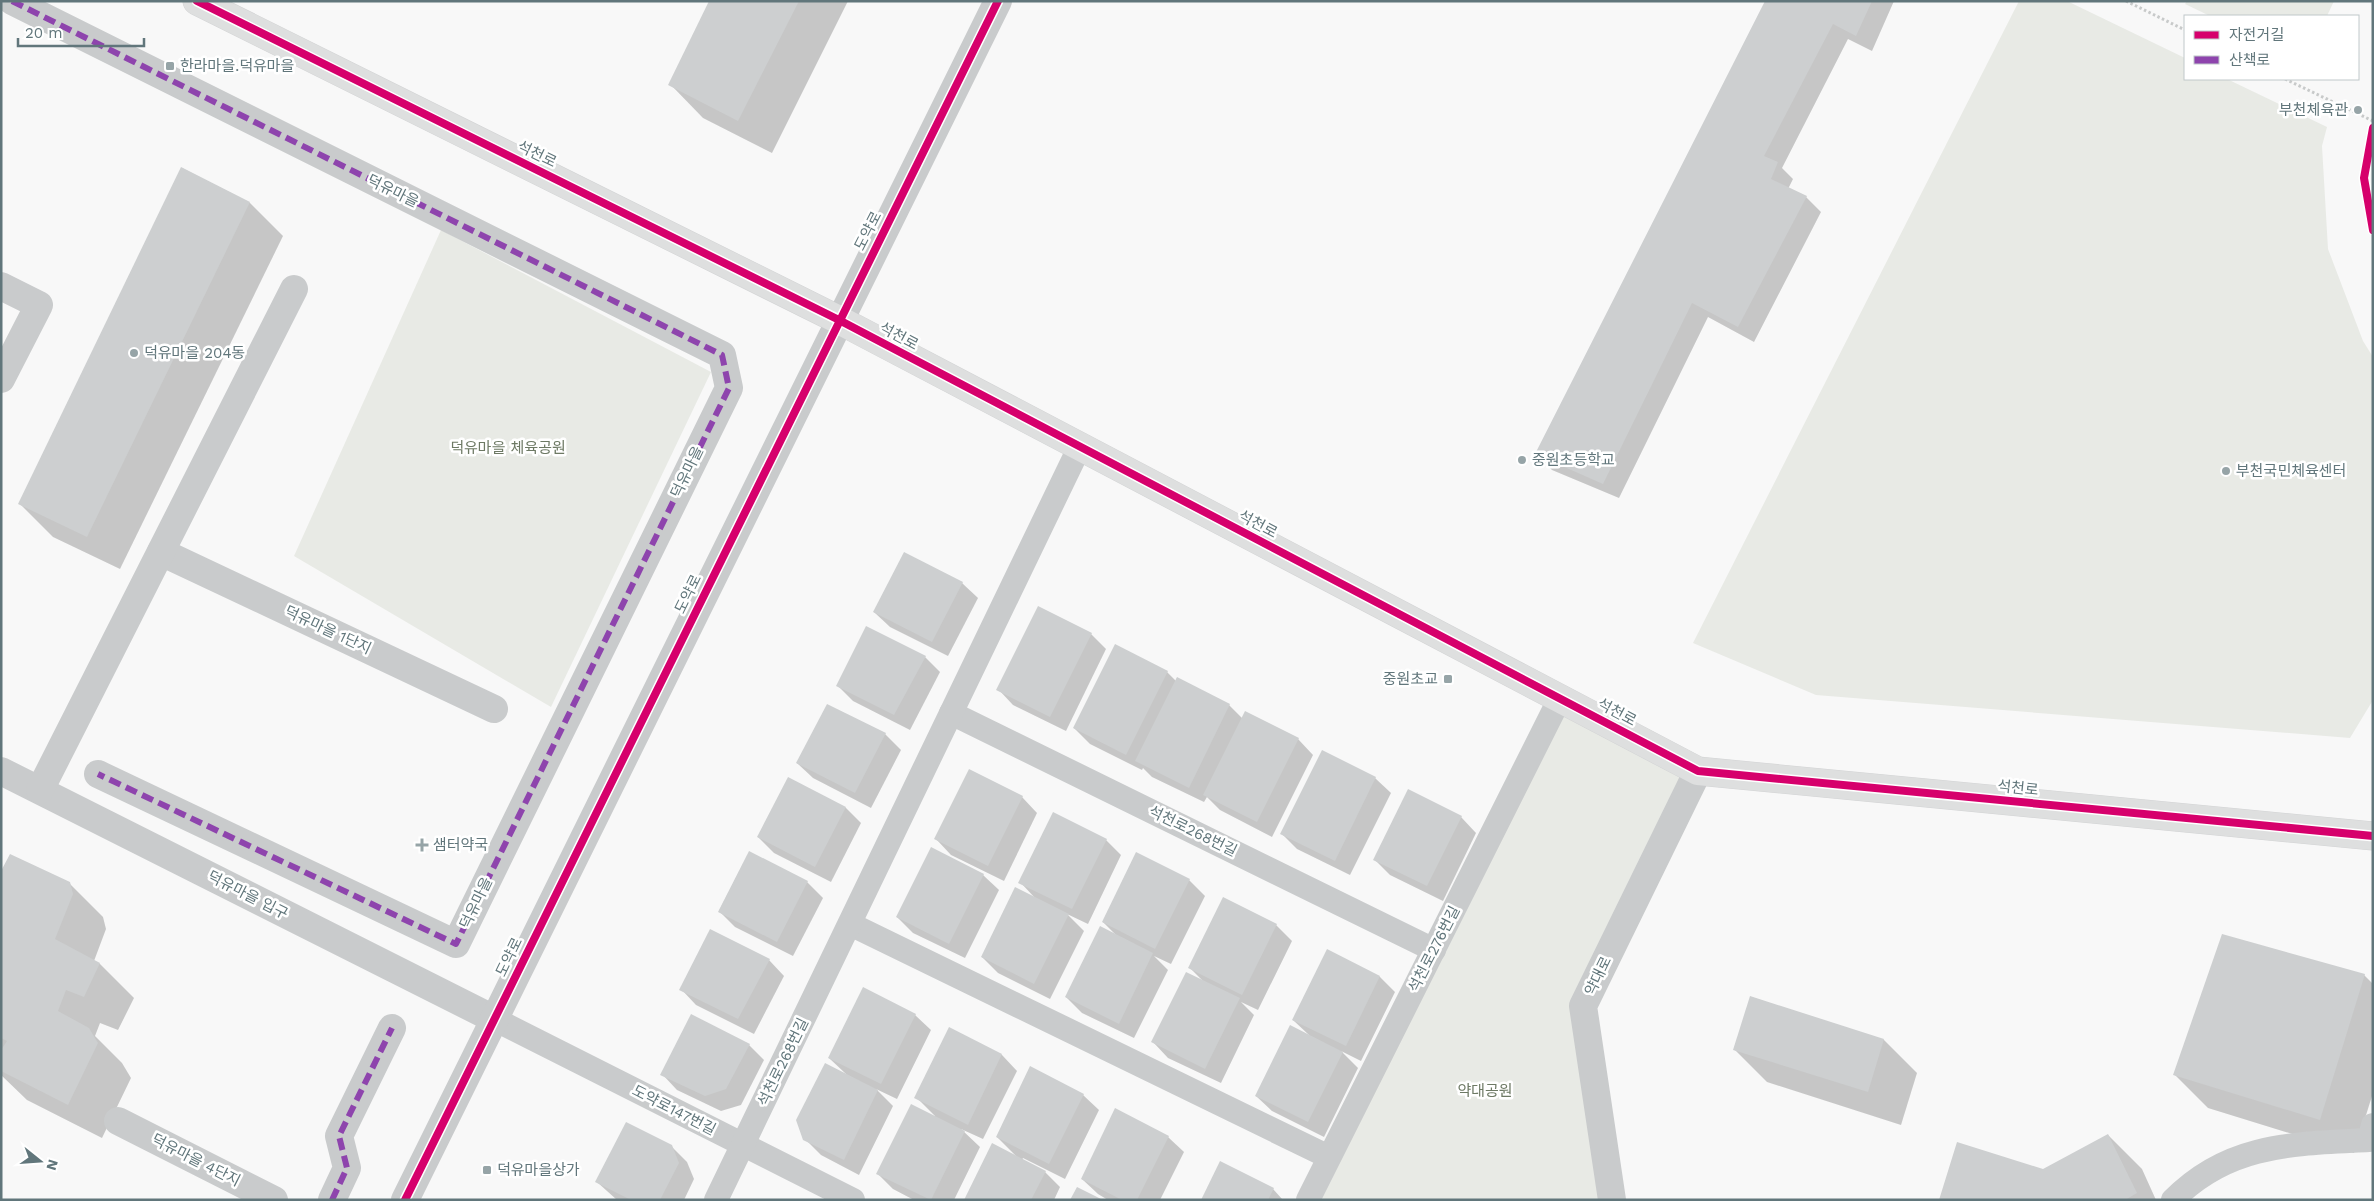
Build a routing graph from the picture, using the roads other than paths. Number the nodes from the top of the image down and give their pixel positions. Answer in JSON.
{"nodes":[{"id":1,"x":12,"y":1,"type":"edge"},
{"id":2,"x":197,"y":1,"type":"edge"},
{"id":3,"x":998,"y":1,"type":"edge"},
{"id":4,"x":1,"y":286,"type":"edge"},
{"id":5,"x":294,"y":289,"type":"dead end"},
{"id":6,"x":838,"y":320,"type":"junction"},
{"id":7,"x":1,"y":379,"type":"edge"},
{"id":8,"x":1080,"y":446,"type":"junction"},
{"id":9,"x":161,"y":552,"type":"junction"},
{"id":10,"x":1560,"y":698,"type":"junction"},
{"id":11,"x":494,"y":708,"type":"dead end"},
{"id":12,"x":951,"y":713,"type":"junction"},
{"id":13,"x":1,"y":771,"type":"edge"},
{"id":14,"x":1698,"y":771,"type":"junction"},
{"id":15,"x":98,"y":774,"type":"dead end"},
{"id":16,"x":40,"y":790,"type":"junction"},
{"id":17,"x":2373,"y":836,"type":"edge"},
{"id":18,"x":850,"y":924,"type":"junction"},
{"id":19,"x":1434,"y":950,"type":"junction"},
{"id":20,"x":494,"y":1019,"type":"junction"},
{"id":21,"x":392,"y":1028,"type":"dead end"},
{"id":22,"x":118,"y":1121,"type":"dead end"},
{"id":23,"x":2373,"y":1125,"type":"edge"},
{"id":24,"x":744,"y":1145,"type":"junction"},
{"id":25,"x":1329,"y":1157,"type":"junction"},
{"id":26,"x":274,"y":1200,"type":"edge"},
{"id":27,"x":332,"y":1200,"type":"edge"},
{"id":28,"x":405,"y":1200,"type":"edge"},
{"id":29,"x":716,"y":1200,"type":"edge"},
{"id":30,"x":853,"y":1200,"type":"edge"},
{"id":31,"x":1308,"y":1200,"type":"edge"},
{"id":32,"x":1612,"y":1200,"type":"edge"},
{"id":33,"x":2173,"y":1200,"type":"edge"}],
"edges":[{"from":1,"to":15,"type":"street","name":"덕유마을"},
{"from":2,"to":6,"type":"street","name":"석천로"},
{"from":3,"to":6,"type":"street","name":"도약로"},
{"from":4,"to":7,"type":"street"},
{"from":5,"to":9,"type":"street"},
{"from":6,"to":8,"type":"street","name":"석천로"},
{"from":6,"to":20,"type":"street","name":"도약로"},
{"from":8,"to":10,"type":"street","name":"석천로"},
{"from":8,"to":12,"type":"lane","name":"석천로268번길"},
{"from":9,"to":11,"type":"street","name":"덕유마을 1단지"},
{"from":9,"to":16,"type":"street"},
{"from":10,"to":14,"type":"street","name":"석천로"},
{"from":10,"to":19,"type":"lane","name":"석천로276번길"},
{"from":12,"to":18,"type":"lane","name":"석천로268번길"},
{"from":12,"to":19,"type":"lane","name":"석천로268번길"},
{"from":13,"to":16,"type":"street","name":"덕유마을 입구"},
{"from":14,"to":17,"type":"street","name":"석천로"},
{"from":14,"to":32,"type":"street","name":"약대로"},
{"from":16,"to":20,"type":"street","name":"덕유마을 입구"},
{"from":18,"to":24,"type":"lane","name":"석천로268번길"},
{"from":18,"to":25,"type":"lane"},
{"from":19,"to":25,"type":"lane","name":"석천로276번길"},
{"from":20,"to":24,"type":"lane","name":"도약로147번길"},
{"from":20,"to":28,"type":"street","name":"도약로"},
{"from":21,"to":27,"type":"street"},
{"from":22,"to":26,"type":"street","name":"덕유마을 4단지"},
{"from":23,"to":33,"type":"lane"},
{"from":24,"to":29,"type":"lane","name":"석천로268번길"},
{"from":24,"to":30,"type":"lane","name":"도약로147번길"},
{"from":25,"to":31,"type":"lane","name":"석천로276번길"}]}
